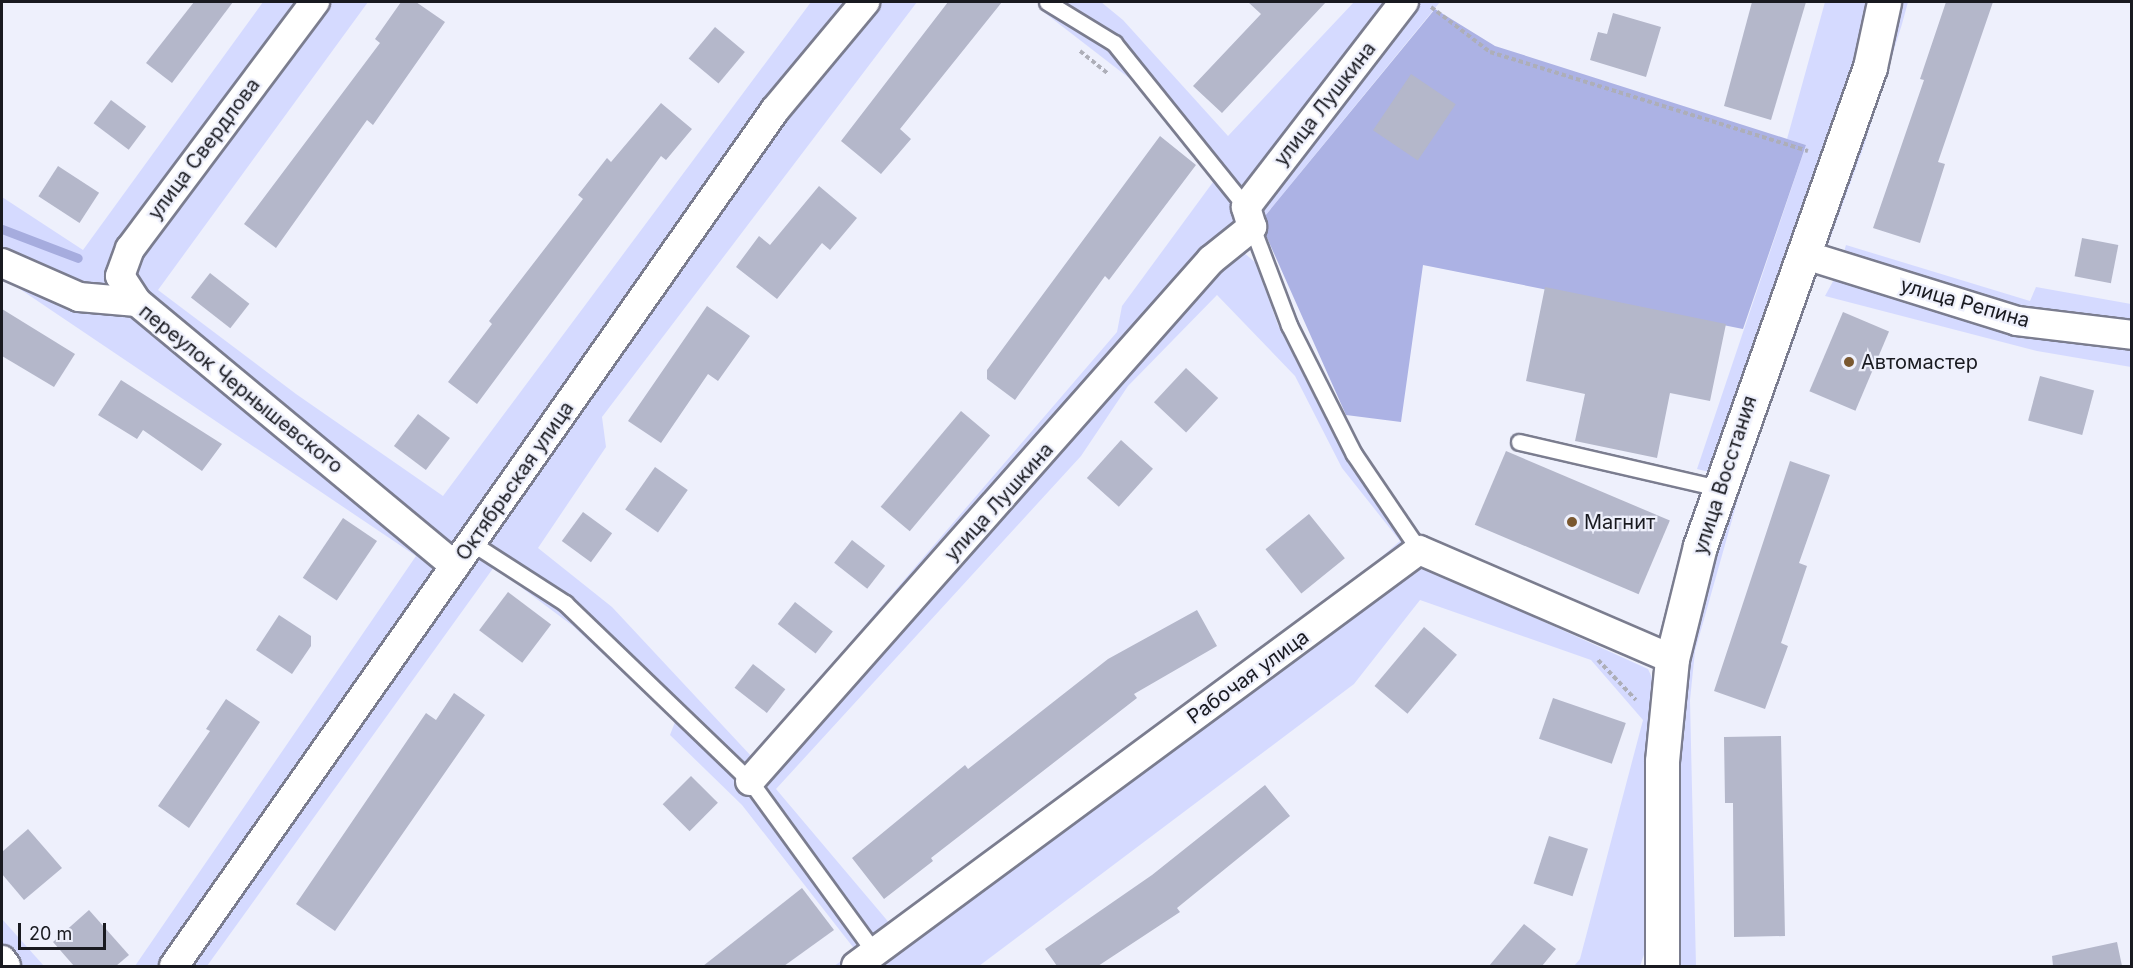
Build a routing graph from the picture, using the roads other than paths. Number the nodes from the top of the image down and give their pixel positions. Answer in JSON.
{"nodes":[{"id":1,"x":315,"y":2,"type":"edge"},
{"id":2,"x":866,"y":2,"type":"edge"},
{"id":3,"x":1047,"y":2,"type":"edge"},
{"id":4,"x":1404,"y":2,"type":"edge"},
{"id":5,"x":1884,"y":2,"type":"edge"},
{"id":6,"x":1249,"y":217,"type":"junction"},
{"id":7,"x":1802,"y":254,"type":"junction"},
{"id":8,"x":2,"y":263,"type":"edge"},
{"id":9,"x":137,"y":302,"type":"junction"},
{"id":10,"x":2132,"y":334,"type":"edge"},
{"id":11,"x":1519,"y":442,"type":"dead end"},
{"id":12,"x":1719,"y":488,"type":"junction"},
{"id":13,"x":472,"y":543,"type":"junction"},
{"id":14,"x":1419,"y":550,"type":"junction"},
{"id":15,"x":455,"y":566,"type":"junction"},
{"id":16,"x":1672,"y":659,"type":"junction"},
{"id":17,"x":750,"y":781,"type":"junction"},
{"id":18,"x":2,"y":960,"type":"edge"},
{"id":19,"x":865,"y":960,"type":"edge"},
{"id":20,"x":1660,"y":962,"type":"edge"},
{"id":21,"x":6,"y":966,"type":"edge"},
{"id":22,"x":174,"y":966,"type":"edge"}],
"edges":[{"from":1,"to":9,"type":"street","name":"улица Свердлова"},
{"from":2,"to":13,"type":"street","name":"Октябрьская улица"},
{"from":3,"to":6,"type":"lane"},
{"from":4,"to":6,"type":"street","name":"улица Лушкина"},
{"from":5,"to":7,"type":"main road","name":"улица Восстания"},
{"from":6,"to":14,"type":"lane"},
{"from":6,"to":17,"type":"street","name":"улица Лушкина"},
{"from":7,"to":10,"type":"street","name":"улица Репина"},
{"from":7,"to":12,"type":"main road","name":"улица Восстания"},
{"from":8,"to":9,"type":"street","name":"переулок Чернышевского"},
{"from":9,"to":15,"type":"street","name":"переулок Чернышевского"},
{"from":11,"to":12,"type":"lane"},
{"from":12,"to":16,"type":"main road","name":"улица Восстания"},
{"from":13,"to":15,"type":"street","name":"Октябрьская улица"},
{"from":13,"to":17,"type":"lane"},
{"from":14,"to":16,"type":"street"},
{"from":14,"to":19,"type":"street","name":"Рабочая улица"},
{"from":15,"to":22,"type":"street","name":"Октябрьская улица"},
{"from":16,"to":20,"type":"main road","name":"улица Восстания"},
{"from":17,"to":19,"type":"lane"},
{"from":18,"to":21,"type":"street"}]}
